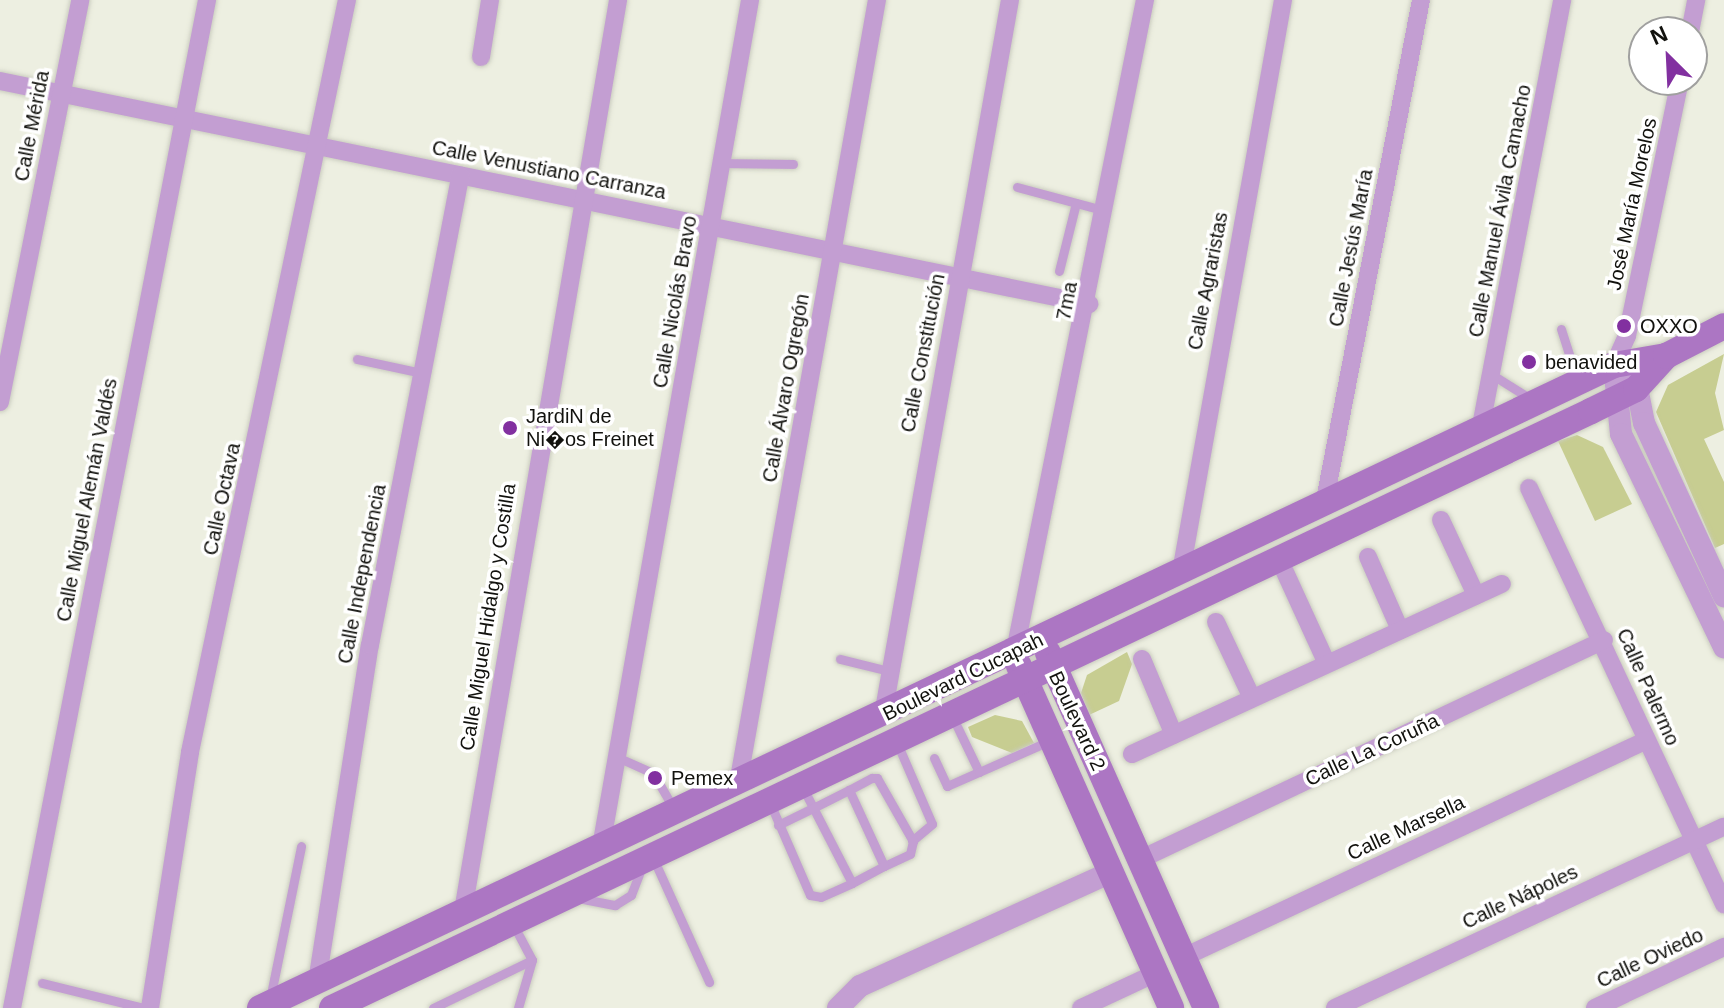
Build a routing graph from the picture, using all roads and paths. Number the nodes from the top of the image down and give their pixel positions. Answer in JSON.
{"nodes":[{"id":1,"x":80,"y":0,"type":"edge"},
{"id":2,"x":207,"y":0,"type":"edge"},
{"id":3,"x":347,"y":0,"type":"edge"},
{"id":4,"x":490,"y":0,"type":"edge"},
{"id":5,"x":618,"y":0,"type":"edge"},
{"id":6,"x":750,"y":0,"type":"edge"},
{"id":7,"x":877,"y":0,"type":"edge"},
{"id":8,"x":1010,"y":0,"type":"edge"},
{"id":9,"x":1145,"y":0,"type":"edge"},
{"id":10,"x":1283,"y":0,"type":"edge"},
{"id":11,"x":1421,"y":0,"type":"edge"},
{"id":12,"x":1562,"y":0,"type":"edge"},
{"id":13,"x":481,"y":57,"type":"dead end"},
{"id":14,"x":0,"y":81,"type":"edge"},
{"id":15,"x":61,"y":93,"type":"junction"},
{"id":16,"x":1677,"y":96,"type":"edge"},
{"id":17,"x":181,"y":119,"type":"junction"},
{"id":18,"x":318,"y":148,"type":"junction"},
{"id":19,"x":721,"y":163,"type":"junction"},
{"id":20,"x":793,"y":164,"type":"dead end"},
{"id":21,"x":460,"y":176,"type":"junction"},
{"id":22,"x":1017,"y":187,"type":"dead end"},
{"id":23,"x":581,"y":200,"type":"junction"},
{"id":24,"x":1076,"y":203,"type":"junction"},
{"id":25,"x":1106,"y":211,"type":"junction"},
{"id":26,"x":711,"y":223,"type":"junction"},
{"id":27,"x":833,"y":246,"type":"junction"},
{"id":28,"x":1059,"y":271,"type":"dead end"},
{"id":29,"x":960,"y":277,"type":"junction"},
{"id":30,"x":1089,"y":304,"type":"junction"},
{"id":31,"x":1724,"y":326,"type":"edge"},
{"id":32,"x":1561,"y":329,"type":"dead end"},
{"id":33,"x":1625,"y":353,"type":"junction"},
{"id":34,"x":1666,"y":356,"type":"junction"},
{"id":35,"x":357,"y":359,"type":"dead end"},
{"id":36,"x":422,"y":373,"type":"junction"},
{"id":37,"x":1491,"y":374,"type":"junction"},
{"id":38,"x":1578,"y":383,"type":"junction"},
{"id":39,"x":1626,"y":394,"type":"junction"},
{"id":40,"x":0,"y":402,"type":"edge"},
{"id":41,"x":1536,"y":403,"type":"junction"},
{"id":42,"x":1480,"y":431,"type":"junction"},
{"id":43,"x":1529,"y":488,"type":"dead end"},
{"id":44,"x":1324,"y":505,"type":"junction"},
{"id":45,"x":1441,"y":520,"type":"dead end"},
{"id":46,"x":1368,"y":557,"type":"dead end"},
{"id":47,"x":1279,"y":559,"type":"junction"},
{"id":48,"x":1181,"y":572,"type":"junction"},
{"id":49,"x":1502,"y":584,"type":"dead end"},
{"id":50,"x":1476,"y":595,"type":"junction"},
{"id":51,"x":1724,"y":596,"type":"edge"},
{"id":52,"x":1028,"y":611,"type":"junction"},
{"id":53,"x":1216,"y":622,"type":"dead end"},
{"id":54,"x":1400,"y":630,"type":"junction"},
{"id":55,"x":1044,"y":638,"type":"junction"},
{"id":56,"x":1604,"y":640,"type":"junction"},
{"id":57,"x":1724,"y":647,"type":"edge"},
{"id":58,"x":1015,"y":651,"type":"junction"},
{"id":59,"x":840,"y":659,"type":"dead end"},
{"id":60,"x":1142,"y":659,"type":"dead end"},
{"id":61,"x":1327,"y":664,"type":"junction"},
{"id":62,"x":1053,"y":668,"type":"junction"},
{"id":63,"x":889,"y":671,"type":"junction"},
{"id":64,"x":1023,"y":683,"type":"junction"},
{"id":65,"x":1252,"y":698,"type":"junction"},
{"id":66,"x":883,"y":715,"type":"junction"},
{"id":67,"x":952,"y":716,"type":"junction"},
{"id":68,"x":849,"y":732,"type":"junction"},
{"id":69,"x":1174,"y":735,"type":"junction"},
{"id":70,"x":1051,"y":740,"type":"junction"},
{"id":71,"x":1647,"y":740,"type":"junction"},
{"id":72,"x":897,"y":743,"type":"junction"},
{"id":73,"x":1132,"y":754,"type":"dead end"},
{"id":74,"x":617,"y":757,"type":"junction"},
{"id":75,"x":934,"y":758,"type":"dead end"},
{"id":76,"x":651,"y":772,"type":"dead end"},
{"id":77,"x":979,"y":772,"type":"junction"},
{"id":78,"x":738,"y":784,"type":"junction"},
{"id":79,"x":660,"y":785,"type":"dead end"},
{"id":80,"x":849,"y":790,"type":"junction"},
{"id":81,"x":808,"y":798,"type":"junction"},
{"id":82,"x":676,"y":812,"type":"junction"},
{"id":83,"x":774,"y":814,"type":"junction"},
{"id":84,"x":1724,"y":827,"type":"edge"},
{"id":85,"x":1696,"y":840,"type":"junction"},
{"id":86,"x":912,"y":841,"type":"junction"},
{"id":87,"x":301,"y":846,"type":"dead end"},
{"id":88,"x":601,"y":847,"type":"junction"},
{"id":89,"x":649,"y":859,"type":"junction"},
{"id":90,"x":1141,"y":859,"type":"junction"},
{"id":91,"x":571,"y":860,"type":"junction"},
{"id":92,"x":884,"y":866,"type":"junction"},
{"id":93,"x":1111,"y":872,"type":"junction"},
{"id":94,"x":852,"y":883,"type":"junction"},
{"id":95,"x":1724,"y":905,"type":"edge"},
{"id":96,"x":463,"y":911,"type":"junction"},
{"id":97,"x":512,"y":922,"type":"junction"},
{"id":98,"x":1724,"y":947,"type":"edge"},
{"id":99,"x":1184,"y":957,"type":"junction"},
{"id":100,"x":532,"y":960,"type":"junction"},
{"id":101,"x":1156,"y":973,"type":"junction"},
{"id":102,"x":317,"y":982,"type":"junction"},
{"id":103,"x":709,"y":982,"type":"dead end"},
{"id":104,"x":42,"y":983,"type":"dead end"},
{"id":105,"x":342,"y":1006,"type":"edge"},
{"id":106,"x":266,"y":1007,"type":"edge"},
{"id":107,"x":12,"y":1008,"type":"edge"},
{"id":108,"x":147,"y":1008,"type":"edge"},
{"id":109,"x":433,"y":1008,"type":"edge"},
{"id":110,"x":518,"y":1008,"type":"edge"},
{"id":111,"x":838,"y":1008,"type":"edge"},
{"id":112,"x":1081,"y":1008,"type":"edge"},
{"id":113,"x":1171,"y":1008,"type":"edge"},
{"id":114,"x":1206,"y":1008,"type":"edge"},
{"id":115,"x":1335,"y":1008,"type":"edge"},
{"id":116,"x":1595,"y":1008,"type":"edge"}],
"edges":[{"from":1,"to":15,"type":"street","name":"Calle Mérida"},
{"from":2,"to":17,"type":"street","name":"Calle Miguel Alemán Valdés"},
{"from":3,"to":18,"type":"street","name":"Calle Octava"},
{"from":4,"to":13,"type":"street"},
{"from":5,"to":23,"type":"street","name":"Calle Miguel Hidalgo y Costilla"},
{"from":6,"to":19,"type":"street","name":"Calle Nicolás Bravo"},
{"from":7,"to":27,"type":"street","name":"Calle Álvaro Ogregón"},
{"from":8,"to":29,"type":"street","name":"Calle Constitución"},
{"from":9,"to":25,"type":"street","name":"7ma"},
{"from":10,"to":48,"type":"street","name":"Calle Agraristas"},
{"from":11,"to":44,"type":"street","name":"Calle Jesús María"},
{"from":12,"to":37,"type":"street","name":"Calle Manuel Ávila Camacho"},
{"from":14,"to":15,"type":"street","name":"Calle Venustiano Carranza"},
{"from":15,"to":17,"type":"street","name":"Calle Venustiano Carranza"},
{"from":15,"to":40,"type":"street","name":"Calle Mérida"},
{"from":16,"to":33,"type":"street","name":"José María Morelos"},
{"from":17,"to":18,"type":"street","name":"Calle Venustiano Carranza"},
{"from":17,"to":107,"type":"street","name":"Calle Miguel Alemán Valdés"},
{"from":18,"to":21,"type":"street","name":"Calle Venustiano Carranza"},
{"from":18,"to":108,"type":"street","name":"Calle Octava"},
{"from":19,"to":20,"type":"lane"},
{"from":19,"to":26,"type":"street","name":"Calle Nicolás Bravo"},
{"from":21,"to":23,"type":"street","name":"Calle Venustiano Carranza"},
{"from":21,"to":36,"type":"street","name":"Calle Independencia"},
{"from":22,"to":24,"type":"lane"},
{"from":23,"to":26,"type":"street","name":"Calle Venustiano Carranza"},
{"from":23,"to":96,"type":"street","name":"Calle Miguel Hidalgo y Costilla"},
{"from":24,"to":25,"type":"lane"},
{"from":24,"to":28,"type":"lane"},
{"from":25,"to":30,"type":"street","name":"7ma"},
{"from":26,"to":27,"type":"street","name":"Calle Venustiano Carranza"},
{"from":26,"to":74,"type":"street","name":"Calle Nicolás Bravo"},
{"from":27,"to":29,"type":"street","name":"Calle Venustiano Carranza"},
{"from":27,"to":78,"type":"street","name":"Calle Álvaro Ogregón"},
{"from":29,"to":30,"type":"street","name":"Calle Venustiano Carranza"},
{"from":29,"to":63,"type":"street","name":"Calle Constitución"},
{"from":30,"to":52,"type":"street","name":"7ma"},
{"from":31,"to":34,"type":"main road","name":"Boulevard Cucapah"},
{"from":32,"to":38,"type":"lane"},
{"from":33,"to":34,"type":"main road","name":"Boulevard Cucapah"},
{"from":33,"to":38,"type":"main road","name":"Boulevard Cucapah"},
{"from":33,"to":39,"type":"street"},
{"from":34,"to":39,"type":"main road","name":"Boulevard Cucapah"},
{"from":35,"to":36,"type":"lane"},
{"from":36,"to":102,"type":"street","name":"Calle Independencia"},
{"from":37,"to":41,"type":"lane"},
{"from":37,"to":42,"type":"street","name":"Calle Manuel Ávila Camacho"},
{"from":38,"to":41,"type":"main road","name":"Boulevard Cucapah"},
{"from":39,"to":47,"type":"main road","name":"Boulevard Cucapah"},
{"from":39,"to":51,"type":"street"},
{"from":39,"to":57,"type":"street"},
{"from":41,"to":42,"type":"main road","name":"Boulevard Cucapah"},
{"from":42,"to":44,"type":"main road","name":"Boulevard Cucapah"},
{"from":43,"to":56,"type":"street","name":"Calle Palermo"},
{"from":44,"to":48,"type":"main road","name":"Boulevard Cucapah"},
{"from":45,"to":50,"type":"street"},
{"from":46,"to":54,"type":"street"},
{"from":47,"to":61,"type":"street"},
{"from":47,"to":62,"type":"main road","name":"Boulevard Cucapah"},
{"from":48,"to":55,"type":"main road","name":"Boulevard Cucapah"},
{"from":49,"to":50,"type":"street"},
{"from":50,"to":54,"type":"street"},
{"from":52,"to":55,"type":"street","name":"Boulevard 2"},
{"from":52,"to":58,"type":"street"},
{"from":53,"to":65,"type":"street"},
{"from":54,"to":61,"type":"street"},
{"from":55,"to":58,"type":"main road","name":"Boulevard Cucapah"},
{"from":55,"to":62,"type":"main road","name":"Boulevard 2"},
{"from":56,"to":71,"type":"street","name":"Calle Palermo"},
{"from":56,"to":90,"type":"street","name":"Calle La Coruña"},
{"from":58,"to":64,"type":"main road","name":"Boulevard 2"},
{"from":58,"to":66,"type":"main road","name":"Boulevard Cucapah"},
{"from":59,"to":63,"type":"lane"},
{"from":60,"to":69,"type":"street"},
{"from":61,"to":65,"type":"street"},
{"from":62,"to":64,"type":"main road","name":"Boulevard Cucapah"},
{"from":62,"to":90,"type":"main road","name":"Boulevard 2"},
{"from":63,"to":66,"type":"street","name":"Calle Constitución"},
{"from":64,"to":67,"type":"main road","name":"Boulevard Cucapah"},
{"from":64,"to":70,"type":"main road","name":"Boulevard 2"},
{"from":65,"to":69,"type":"street"},
{"from":66,"to":68,"type":"main road","name":"Boulevard Cucapah"},
{"from":67,"to":72,"type":"main road","name":"Boulevard Cucapah"},
{"from":67,"to":77,"type":"lane"},
{"from":68,"to":78,"type":"main road","name":"Boulevard Cucapah"},
{"from":68,"to":83,"type":"main road"},
{"from":69,"to":73,"type":"street"},
{"from":70,"to":77,"type":"lane"},
{"from":70,"to":93,"type":"main road","name":"Boulevard 2"},
{"from":71,"to":85,"type":"street","name":"Calle Palermo"},
{"from":71,"to":99,"type":"street","name":"Calle Marsella"},
{"from":72,"to":81,"type":"main road","name":"Boulevard Cucapah"},
{"from":72,"to":86,"type":"lane"},
{"from":74,"to":76,"type":"lane"},
{"from":74,"to":88,"type":"street","name":"Calle Nicolás Bravo"},
{"from":75,"to":77,"type":"lane"},
{"from":78,"to":82,"type":"main road","name":"Boulevard Cucapah"},
{"from":79,"to":82,"type":"lane"},
{"from":80,"to":81,"type":"lane"},
{"from":80,"to":86,"type":"lane"},
{"from":80,"to":92,"type":"lane"},
{"from":81,"to":83,"type":"main road","name":"Boulevard Cucapah"},
{"from":81,"to":94,"type":"lane"},
{"from":82,"to":88,"type":"main road","name":"Boulevard Cucapah"},
{"from":83,"to":89,"type":"main road","name":"Boulevard Cucapah"},
{"from":83,"to":94,"type":"lane"},
{"from":84,"to":85,"type":"street","name":"Calle Nápoles"},
{"from":85,"to":95,"type":"street","name":"Calle Palermo"},
{"from":85,"to":115,"type":"street","name":"Calle Nápoles"},
{"from":86,"to":92,"type":"lane"},
{"from":87,"to":106,"type":"lane"},
{"from":88,"to":91,"type":"main road","name":"Boulevard Cucapah"},
{"from":89,"to":97,"type":"main road","name":"Boulevard Cucapah"},
{"from":89,"to":103,"type":"lane"},
{"from":90,"to":99,"type":"main road","name":"Boulevard 2"},
{"from":91,"to":96,"type":"main road","name":"Boulevard Cucapah"},
{"from":91,"to":97,"type":"main road"},
{"from":92,"to":94,"type":"lane"},
{"from":93,"to":101,"type":"main road","name":"Boulevard 2"},
{"from":93,"to":111,"type":"street"},
{"from":96,"to":102,"type":"main road","name":"Boulevard Cucapah"},
{"from":97,"to":100,"type":"lane"},
{"from":97,"to":105,"type":"main road","name":"Boulevard Cucapah"},
{"from":98,"to":116,"type":"street","name":"Calle Oviedo"},
{"from":99,"to":114,"type":"main road","name":"Boulevard 2"},
{"from":100,"to":109,"type":"lane"},
{"from":100,"to":110,"type":"lane"},
{"from":101,"to":112,"type":"street"},
{"from":101,"to":113,"type":"main road","name":"Boulevard 2"},
{"from":102,"to":106,"type":"main road","name":"Boulevard Cucapah"},
{"from":104,"to":108,"type":"lane"}]}
